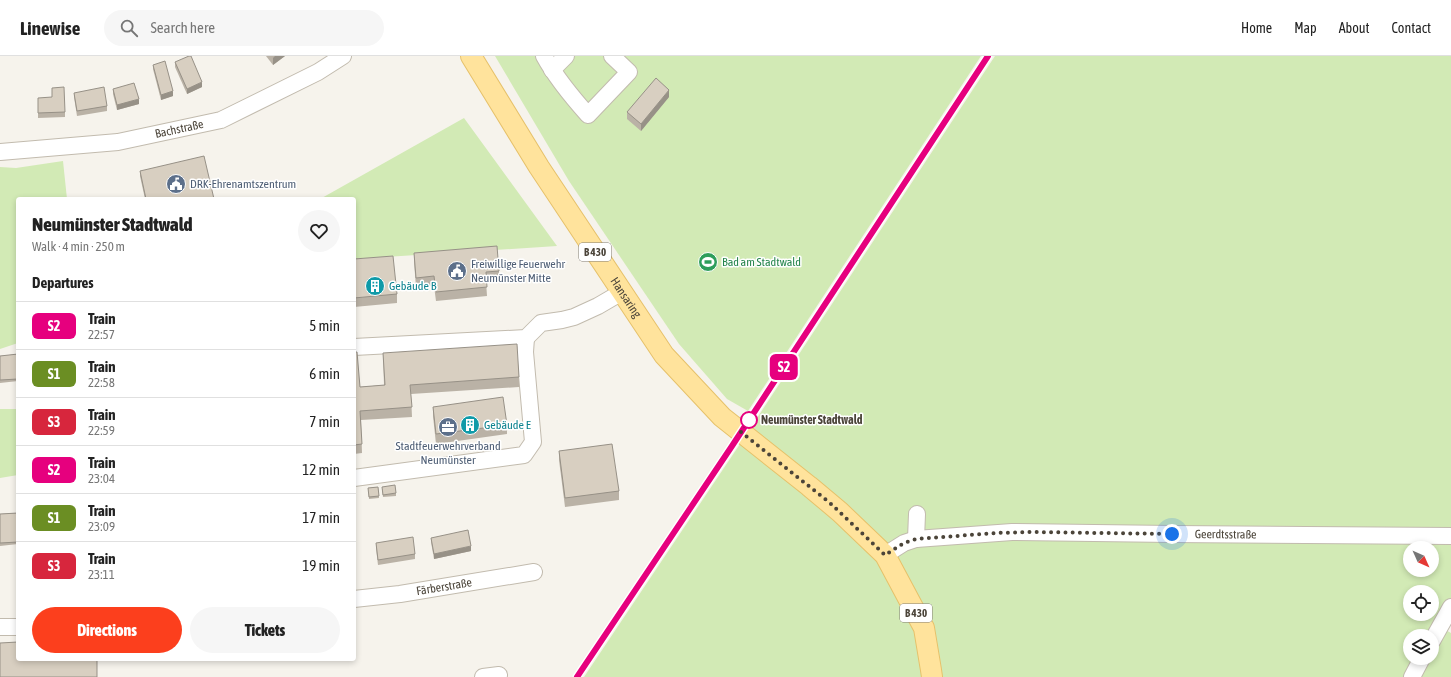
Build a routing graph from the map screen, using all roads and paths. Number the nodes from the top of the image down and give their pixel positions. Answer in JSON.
{"nodes":[{"id":1,"x":343,"y":56,"type":"edge"},
{"id":2,"x":471,"y":56,"type":"edge"},
{"id":3,"x":544,"y":56,"type":"edge"},
{"id":4,"x":566,"y":56,"type":"edge"},
{"id":5,"x":612,"y":56,"type":"edge"},
{"id":6,"x":552,"y":70,"type":"junction"},
{"id":7,"x":0,"y":152,"type":"edge"},
{"id":8,"x":622,"y":292,"type":"junction"},
{"id":9,"x":526,"y":338,"type":"junction"},
{"id":10,"x":356,"y":347,"type":"edge"},
{"id":11,"x":356,"y":478,"type":"edge"},
{"id":12,"x":917,"y":514,"type":"dead end"},
{"id":13,"x":1451,"y":536,"type":"edge"},
{"id":14,"x":916,"y":539,"type":"junction"},
{"id":15,"x":885,"y":555,"type":"junction"},
{"id":16,"x":534,"y":572,"type":"dead end"},
{"id":17,"x":356,"y":599,"type":"edge"},
{"id":18,"x":1451,"y":607,"type":"edge"},
{"id":19,"x":0,"y":627,"type":"edge"},
{"id":20,"x":16,"y":627,"type":"edge"},
{"id":21,"x":1439,"y":629,"type":"edge"},
{"id":22,"x":1418,"y":665,"type":"edge"},
{"id":23,"x":932,"y":677,"type":"edge"},
{"id":24,"x":1412,"y":677,"type":"edge"}],
"edges":[{"from":1,"to":7,"type":"street","name":"Bachstraße"},
{"from":2,"to":8,"type":"main road","name":"Hansaring","number":"B 430"},
{"from":3,"to":6,"type":"street"},
{"from":4,"to":6,"type":"street"},
{"from":5,"to":6,"type":"street"},
{"from":8,"to":9,"type":"street"},
{"from":8,"to":15,"type":"main road","name":"Hansaring","number":"B 430"},
{"from":9,"to":10,"type":"street"},
{"from":9,"to":11,"type":"street"},
{"from":12,"to":14,"type":"street"},
{"from":13,"to":14,"type":"street","name":"Geerdtsstraße"},
{"from":14,"to":15,"type":"street","name":"Geerdtsstraße"},
{"from":15,"to":23,"type":"main road","number":"B 430"},
{"from":16,"to":17,"type":"street","name":"Färberstraße"},
{"from":18,"to":21,"type":"street"},
{"from":19,"to":20,"type":"street"},
{"from":22,"to":24,"type":"street"}]}
